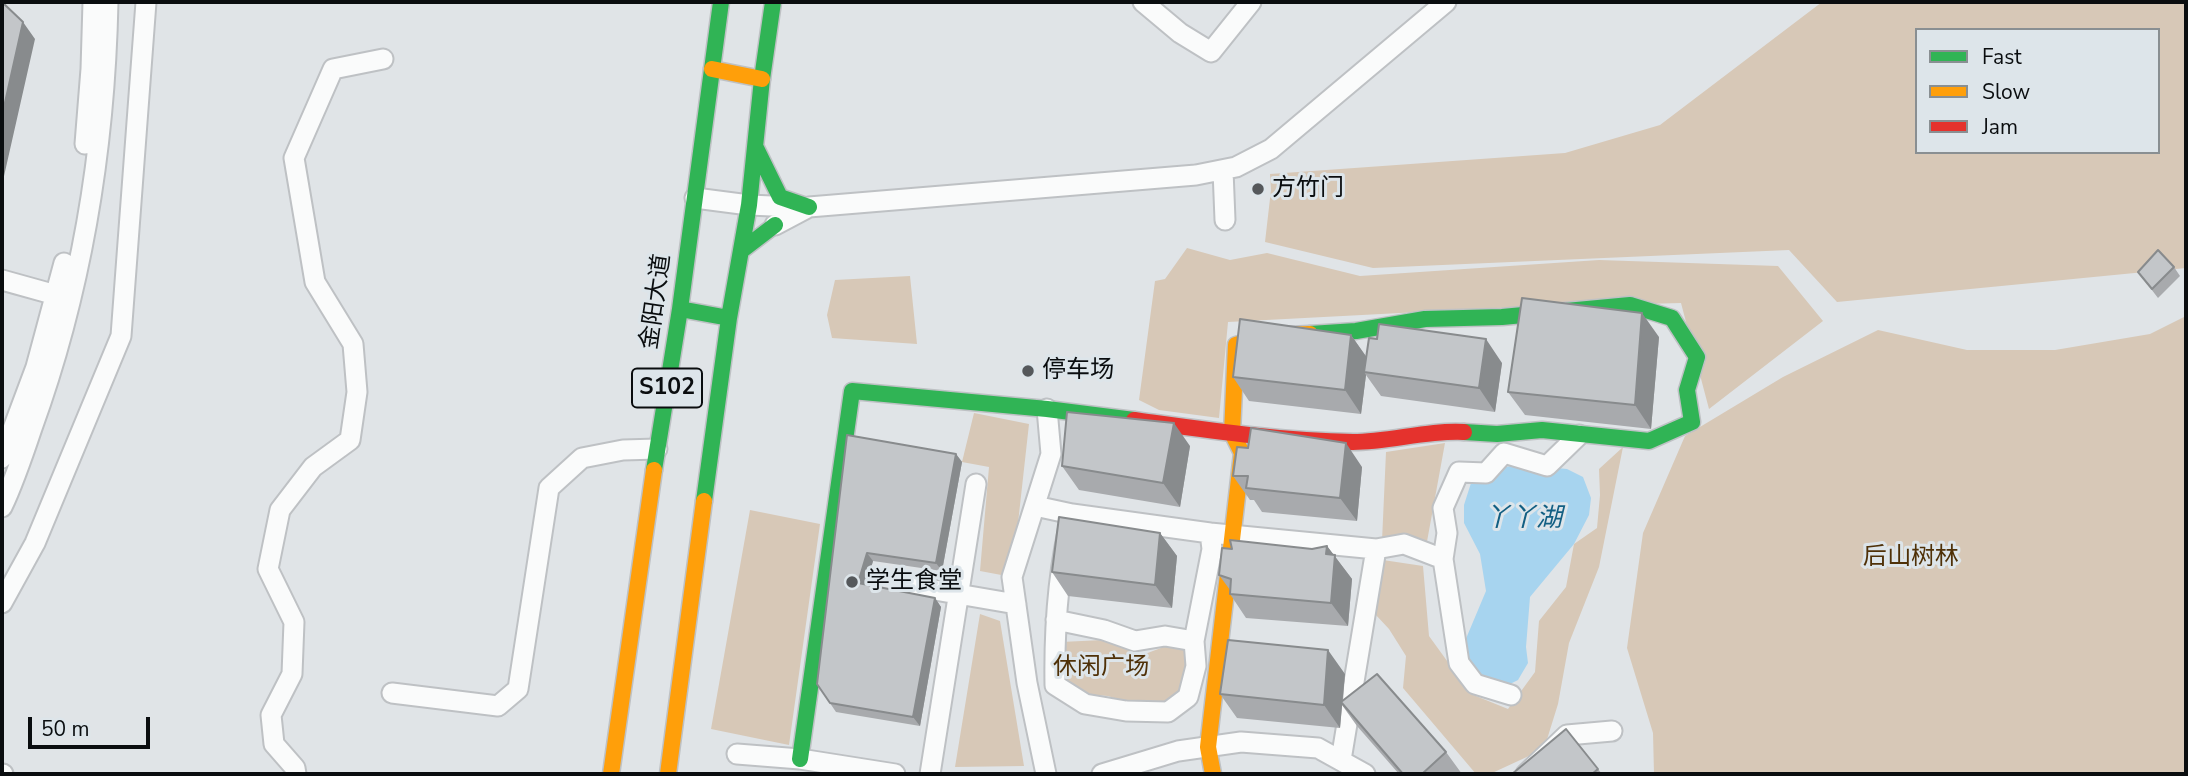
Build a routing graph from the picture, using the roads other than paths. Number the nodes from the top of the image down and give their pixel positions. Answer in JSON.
{"nodes":[{"id":1,"x":93,"y":2,"type":"edge"},
{"id":2,"x":108,"y":2,"type":"edge"},
{"id":3,"x":146,"y":2,"type":"edge"},
{"id":4,"x":721,"y":2,"type":"edge"},
{"id":5,"x":773,"y":2,"type":"edge"},
{"id":6,"x":1143,"y":2,"type":"edge"},
{"id":7,"x":1251,"y":2,"type":"edge"},
{"id":8,"x":1446,"y":2,"type":"edge"},
{"id":9,"x":383,"y":59,"type":"dead end"},
{"id":10,"x":712,"y":69,"type":"junction"},
{"id":11,"x":762,"y":79,"type":"junction"},
{"id":12,"x":756,"y":148,"type":"junction"},
{"id":13,"x":1223,"y":170,"type":"junction"},
{"id":14,"x":695,"y":198,"type":"junction"},
{"id":15,"x":749,"y":205,"type":"junction"},
{"id":16,"x":809,"y":207,"type":"junction"},
{"id":17,"x":1225,"y":220,"type":"dead end"},
{"id":18,"x":775,"y":225,"type":"joint"},
{"id":19,"x":741,"y":251,"type":"junction"},
{"id":20,"x":2,"y":280,"type":"edge"},
{"id":21,"x":56,"y":295,"type":"junction"},
{"id":22,"x":680,"y":309,"type":"junction"},
{"id":23,"x":729,"y":318,"type":"junction"},
{"id":24,"x":1047,"y":409,"type":"junction"},
{"id":25,"x":1232,"y":433,"type":"junction"},
{"id":26,"x":1580,"y":435,"type":"junction"},
{"id":27,"x":657,"y":449,"type":"junction"},
{"id":28,"x":2,"y":458,"type":"edge"},
{"id":29,"x":976,"y":484,"type":"dead end"},
{"id":30,"x":1035,"y":506,"type":"junction"},
{"id":31,"x":2,"y":507,"type":"edge"},
{"id":32,"x":1072,"y":513,"type":"junction"},
{"id":33,"x":1210,"y":533,"type":"junction"},
{"id":34,"x":1232,"y":535,"type":"junction"},
{"id":35,"x":1376,"y":549,"type":"junction"},
{"id":36,"x":1443,"y":559,"type":"junction"},
{"id":37,"x":911,"y":586,"type":"dead end"},
{"id":38,"x":2,"y":603,"type":"edge"},
{"id":39,"x":1016,"y":604,"type":"junction"},
{"id":40,"x":1056,"y":620,"type":"junction"},
{"id":41,"x":1194,"y":641,"type":"junction"},
{"id":42,"x":393,"y":693,"type":"dead end"},
{"id":43,"x":1511,"y":695,"type":"dead end"},
{"id":44,"x":1612,"y":731,"type":"dead end"},
{"id":45,"x":1208,"y":747,"type":"junction"},
{"id":46,"x":737,"y":754,"type":"dead end"},
{"id":47,"x":800,"y":759,"type":"junction"},
{"id":48,"x":1341,"y":760,"type":"junction"},
{"id":49,"x":296,"y":774,"type":"edge"},
{"id":50,"x":611,"y":774,"type":"edge"},
{"id":51,"x":668,"y":774,"type":"edge"},
{"id":52,"x":895,"y":774,"type":"edge"},
{"id":53,"x":930,"y":774,"type":"edge"},
{"id":54,"x":1046,"y":774,"type":"edge"},
{"id":55,"x":1102,"y":774,"type":"edge"},
{"id":56,"x":1213,"y":774,"type":"edge"},
{"id":57,"x":1365,"y":774,"type":"edge"},
{"id":58,"x":1526,"y":774,"type":"edge"}],
"edges":[{"from":1,"to":21,"type":"street"},
{"from":2,"to":31,"type":"street"},
{"from":3,"to":38,"type":"street"},
{"from":4,"to":10,"type":"street","name":"金阳大道","number":"S102"},
{"from":5,"to":11,"type":"street","number":"S102"},
{"from":6,"to":7,"type":"street"},
{"from":8,"to":13,"type":"street"},
{"from":9,"to":49,"type":"street"},
{"from":10,"to":11,"type":"street"},
{"from":10,"to":14,"type":"street","name":"金阳大道","number":"S102"},
{"from":11,"to":12,"type":"street","number":"S102"},
{"from":12,"to":15,"type":"street","number":"S102"},
{"from":12,"to":16,"type":"street"},
{"from":13,"to":16,"type":"street"},
{"from":13,"to":17,"type":"street"},
{"from":14,"to":15,"type":"street"},
{"from":14,"to":22,"type":"street","name":"金阳大道","number":"S102"},
{"from":15,"to":16,"type":"street"},
{"from":15,"to":19,"type":"street","number":"S102"},
{"from":16,"to":18,"type":"street"},
{"from":18,"to":19,"type":"street"},
{"from":19,"to":23,"type":"street","number":"S102"},
{"from":20,"to":21,"type":"street"},
{"from":21,"to":28,"type":"street"},
{"from":22,"to":23,"type":"street"},
{"from":22,"to":27,"type":"street","name":"金阳大道","number":"S102"},
{"from":23,"to":51,"type":"street","number":"S102"},
{"from":24,"to":25,"type":"street"},
{"from":24,"to":30,"type":"street"},
{"from":24,"to":47,"type":"street"},
{"from":25,"to":26,"type":"street"},
{"from":25,"to":26,"type":"street"},
{"from":25,"to":34,"type":"street"},
{"from":26,"to":36,"type":"street"},
{"from":27,"to":42,"type":"street"},
{"from":27,"to":50,"type":"street","name":"金阳大道","number":"S102"},
{"from":29,"to":53,"type":"street"},
{"from":30,"to":32,"type":"street"},
{"from":30,"to":39,"type":"street"},
{"from":32,"to":33,"type":"street"},
{"from":32,"to":40,"type":"street"},
{"from":33,"to":34,"type":"street"},
{"from":33,"to":41,"type":"street"},
{"from":34,"to":35,"type":"street"},
{"from":34,"to":45,"type":"street"},
{"from":35,"to":36,"type":"street"},
{"from":35,"to":48,"type":"street"},
{"from":36,"to":43,"type":"street"},
{"from":37,"to":39,"type":"street"},
{"from":39,"to":54,"type":"street"},
{"from":40,"to":41,"type":"street"},
{"from":40,"to":41,"type":"street"},
{"from":44,"to":58,"type":"street"},
{"from":45,"to":48,"type":"street"},
{"from":45,"to":55,"type":"street"},
{"from":45,"to":56,"type":"street"},
{"from":46,"to":47,"type":"street"},
{"from":47,"to":52,"type":"street"},
{"from":48,"to":57,"type":"street"}]}
